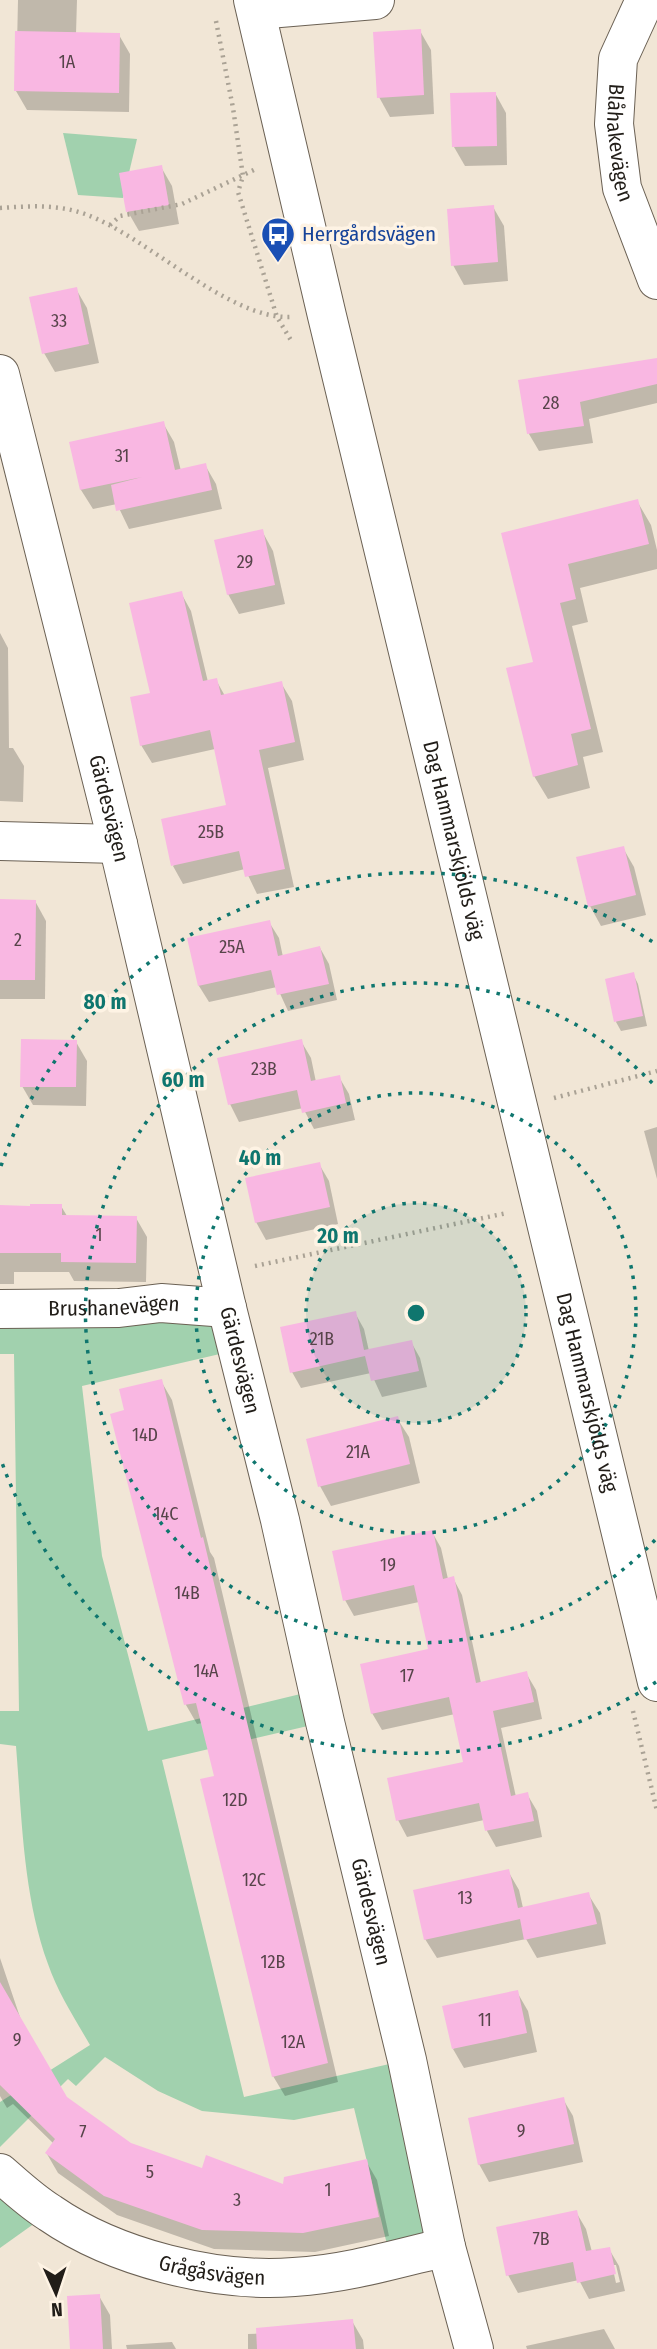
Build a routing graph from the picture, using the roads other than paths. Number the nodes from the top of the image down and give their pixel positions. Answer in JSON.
{"nodes":[{"id":1,"x":375,"y":0,"type":"edge"},
{"id":2,"x":640,"y":1,"type":"edge"},
{"id":3,"x":254,"y":5,"type":"edge"},
{"id":4,"x":657,"y":280,"type":"edge"},
{"id":5,"x":0,"y":374,"type":"edge"},
{"id":6,"x":0,"y":841,"type":"edge"},
{"id":7,"x":118,"y":844,"type":"junction"},
{"id":8,"x":224,"y":1290,"type":"junction"},
{"id":9,"x":0,"y":1309,"type":"edge"},
{"id":10,"x":657,"y":1682,"type":"edge"},
{"id":11,"x":0,"y":2173,"type":"edge"},
{"id":12,"x":446,"y":2247,"type":"junction"},
{"id":13,"x":474,"y":2349,"type":"edge"}],
"edges":[{"from":1,"to":3,"type":"street"},
{"from":2,"to":4,"type":"street","name":"Blåhakevägen"},
{"from":3,"to":10,"type":"street","name":"Dag Hammarskjölds väg"},
{"from":5,"to":7,"type":"street","name":"Gärdesvägen"},
{"from":6,"to":7,"type":"street"},
{"from":7,"to":8,"type":"street","name":"Gärdesvägen"},
{"from":8,"to":9,"type":"street","name":"Brushanevägen"},
{"from":8,"to":12,"type":"street","name":"Gärdesvägen"},
{"from":11,"to":12,"type":"street","name":"Grågåsvägen"},
{"from":12,"to":13,"type":"street","name":"Gärdesvägen"}]}
